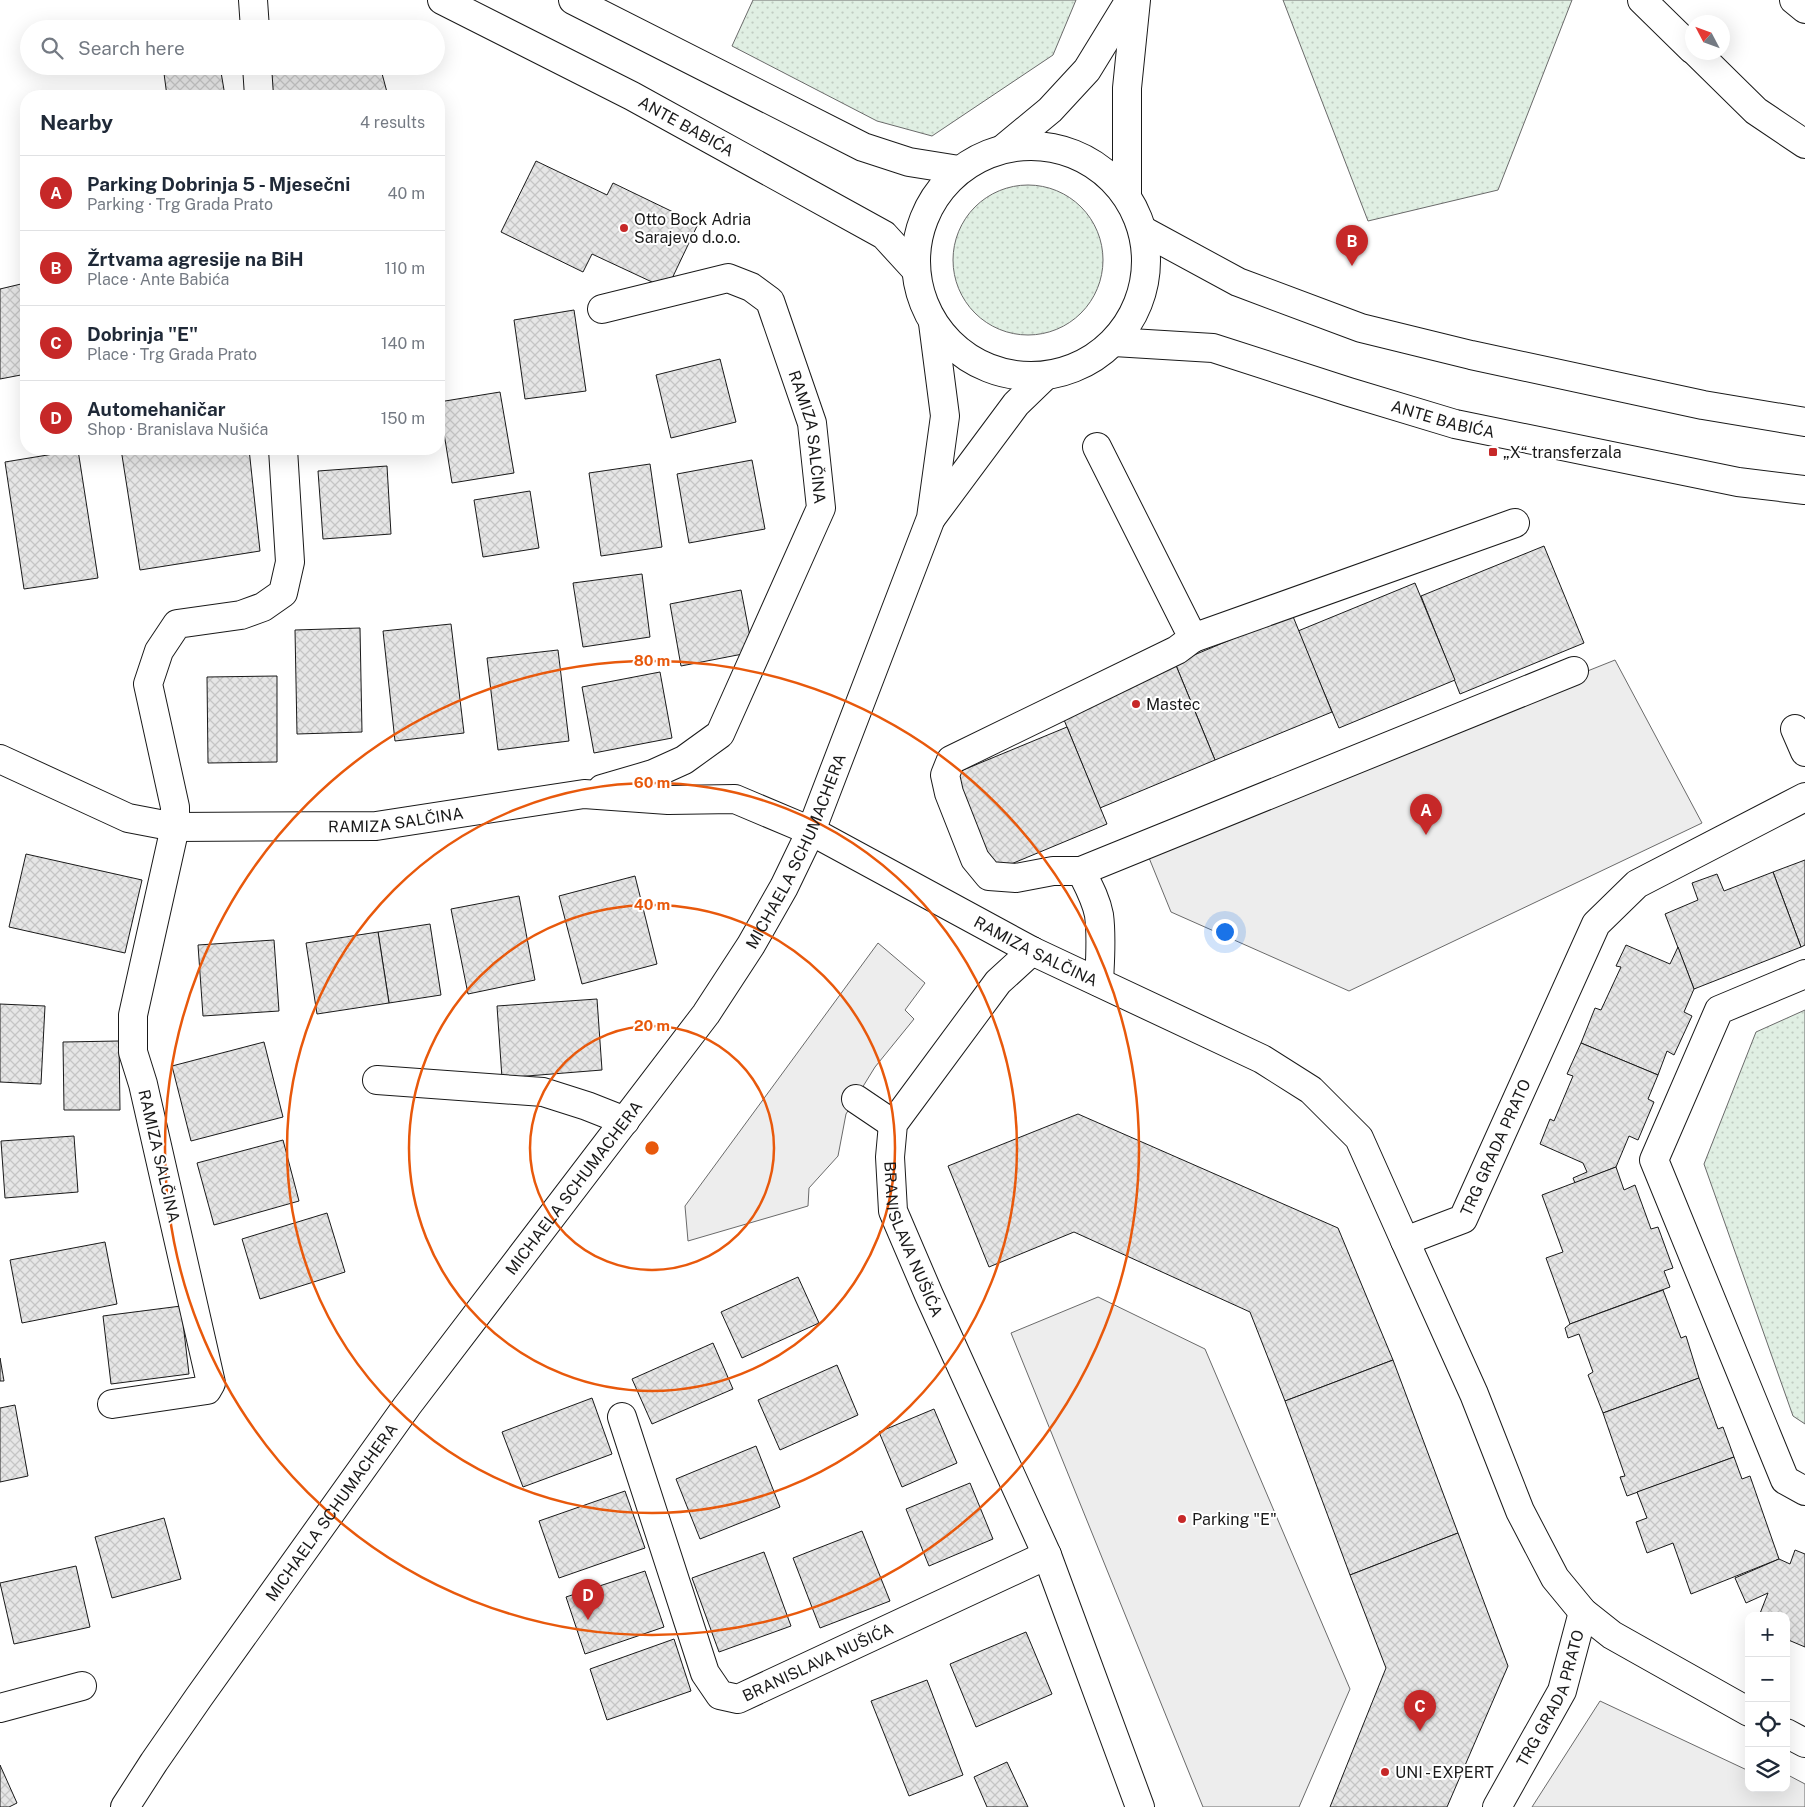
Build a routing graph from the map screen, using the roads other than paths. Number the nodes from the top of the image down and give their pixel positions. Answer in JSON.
{"nodes":[{"id":1,"x":253,"y":0,"type":"edge"},
{"id":2,"x":442,"y":0,"type":"edge"},
{"id":3,"x":573,"y":0,"type":"edge"},
{"id":4,"x":1130,"y":0,"type":"edge"},
{"id":5,"x":1136,"y":0,"type":"edge"},
{"id":6,"x":1642,"y":0,"type":"edge"},
{"id":7,"x":1794,"y":0,"type":"edge"},
{"id":8,"x":1805,"y":9,"type":"edge"},
{"id":9,"x":254,"y":20,"type":"edge"},
{"id":10,"x":1685,"y":42,"type":"edge"},
{"id":11,"x":1704,"y":60,"type":"edge"},
{"id":12,"x":258,"y":75,"type":"edge"},
{"id":13,"x":259,"y":90,"type":"edge"},
{"id":14,"x":1805,"y":144,"type":"edge"},
{"id":15,"x":1004,"y":148,"type":"junction"},
{"id":16,"x":959,"y":170,"type":"junction"},
{"id":17,"x":1128,"y":195,"type":"junction"},
{"id":18,"x":1144,"y":231,"type":"junction"},
{"id":19,"x":916,"y":270,"type":"junction"},
{"id":20,"x":602,"y":309,"type":"dead end"},
{"id":21,"x":933,"y":323,"type":"junction"},
{"id":22,"x":1114,"y":342,"type":"junction"},
{"id":23,"x":1046,"y":376,"type":"junction"},
{"id":24,"x":1805,"y":422,"type":"edge"},
{"id":25,"x":1097,"y":447,"type":"dead end"},
{"id":26,"x":283,"y":455,"type":"edge"},
{"id":27,"x":1805,"y":490,"type":"edge"},
{"id":28,"x":931,"y":518,"type":"junction"},
{"id":29,"x":1515,"y":523,"type":"dead end"},
{"id":30,"x":1193,"y":638,"type":"junction"},
{"id":31,"x":1574,"y":671,"type":"dead end"},
{"id":32,"x":0,"y":759,"type":"edge"},
{"id":33,"x":584,"y":794,"type":"junction"},
{"id":34,"x":1805,"y":798,"type":"edge"},
{"id":35,"x":175,"y":827,"type":"junction"},
{"id":36,"x":811,"y":831,"type":"junction"},
{"id":37,"x":1081,"y":871,"type":"junction"},
{"id":38,"x":1032,"y":951,"type":"junction"},
{"id":39,"x":1805,"y":974,"type":"edge"},
{"id":40,"x":1099,"y":982,"type":"junction"},
{"id":41,"x":377,"y":1080,"type":"dead end"},
{"id":42,"x":856,"y":1099,"type":"dead end"},
{"id":43,"x":626,"y":1121,"type":"junction"},
{"id":44,"x":893,"y":1124,"type":"junction"},
{"id":45,"x":1405,"y":1240,"type":"junction"},
{"id":46,"x":112,"y":1404,"type":"dead end"},
{"id":47,"x":622,"y":1417,"type":"dead end"},
{"id":48,"x":1805,"y":1491,"type":"edge"},
{"id":49,"x":1047,"y":1555,"type":"junction"},
{"id":50,"x":1583,"y":1612,"type":"junction"},
{"id":51,"x":82,"y":1686,"type":"dead end"},
{"id":52,"x":0,"y":1708,"type":"edge"},
{"id":53,"x":1745,"y":1710,"type":"edge"},
{"id":54,"x":1790,"y":1735,"type":"edge"},
{"id":55,"x":1805,"y":1743,"type":"edge"},
{"id":56,"x":125,"y":1807,"type":"edge"},
{"id":57,"x":1140,"y":1807,"type":"edge"},
{"id":58,"x":1497,"y":1807,"type":"edge"}],
"edges":[{"from":1,"to":9,"type":"street"},
{"from":2,"to":19,"type":"street","name":"ANTE BABIĆA"},
{"from":3,"to":16,"type":"street"},
{"from":4,"to":15,"type":"street"},
{"from":5,"to":17,"type":"street"},
{"from":6,"to":10,"type":"street"},
{"from":7,"to":8,"type":"street"},
{"from":11,"to":14,"type":"street"},
{"from":12,"to":13,"type":"street"},
{"from":15,"to":16,"type":"street"},
{"from":15,"to":17,"type":"street"},
{"from":16,"to":19,"type":"street"},
{"from":17,"to":18,"type":"street"},
{"from":18,"to":22,"type":"street"},
{"from":18,"to":24,"type":"street"},
{"from":19,"to":21,"type":"street"},
{"from":20,"to":33,"type":"street","name":"RAMIZA SALČINA"},
{"from":21,"to":23,"type":"street"},
{"from":21,"to":28,"type":"street"},
{"from":22,"to":23,"type":"street"},
{"from":22,"to":27,"type":"street","name":"ANTE BABIĆA"},
{"from":23,"to":28,"type":"street"},
{"from":25,"to":30,"type":"street"},
{"from":26,"to":35,"type":"street","name":"RAMIZA SALČINA"},
{"from":28,"to":36,"type":"street","name":"MICHAELA SCHUMACHERA"},
{"from":29,"to":30,"type":"street"},
{"from":30,"to":37,"type":"street"},
{"from":31,"to":37,"type":"street"},
{"from":32,"to":35,"type":"street","name":"RAMIZA SALČINA"},
{"from":33,"to":35,"type":"street","name":"RAMIZA SALČINA"},
{"from":33,"to":36,"type":"street","name":"RAMIZA SALČINA"},
{"from":34,"to":45,"type":"street","name":"TRG GRADA PRATO"},
{"from":35,"to":46,"type":"street","name":"RAMIZA SALČINA"},
{"from":36,"to":38,"type":"street","name":"RAMIZA SALČINA"},
{"from":36,"to":43,"type":"street","name":"MICHAELA SCHUMACHERA"},
{"from":37,"to":40,"type":"street"},
{"from":38,"to":40,"type":"street","name":"RAMIZA SALČINA"},
{"from":38,"to":44,"type":"street"},
{"from":39,"to":48,"type":"street"},
{"from":40,"to":45,"type":"street","name":"RAMIZA SALČINA"},
{"from":41,"to":43,"type":"street"},
{"from":42,"to":44,"type":"street"},
{"from":43,"to":56,"type":"street","name":"MICHAELA SCHUMACHERA"},
{"from":44,"to":49,"type":"street","name":"BRANISLAVA NUŠIĆA"},
{"from":45,"to":50,"type":"street","name":"TRG GRADA PRATO"},
{"from":47,"to":49,"type":"street","name":"BRANISLAVA NUŠIĆA"},
{"from":49,"to":57,"type":"street","name":"BRANISLAVA NUŠIĆA"},
{"from":50,"to":53,"type":"street","name":"TRG GRADA PRATO"},
{"from":50,"to":58,"type":"street","name":"TRG GRADA PRATO"},
{"from":51,"to":52,"type":"street"},
{"from":54,"to":55,"type":"street"}]}
